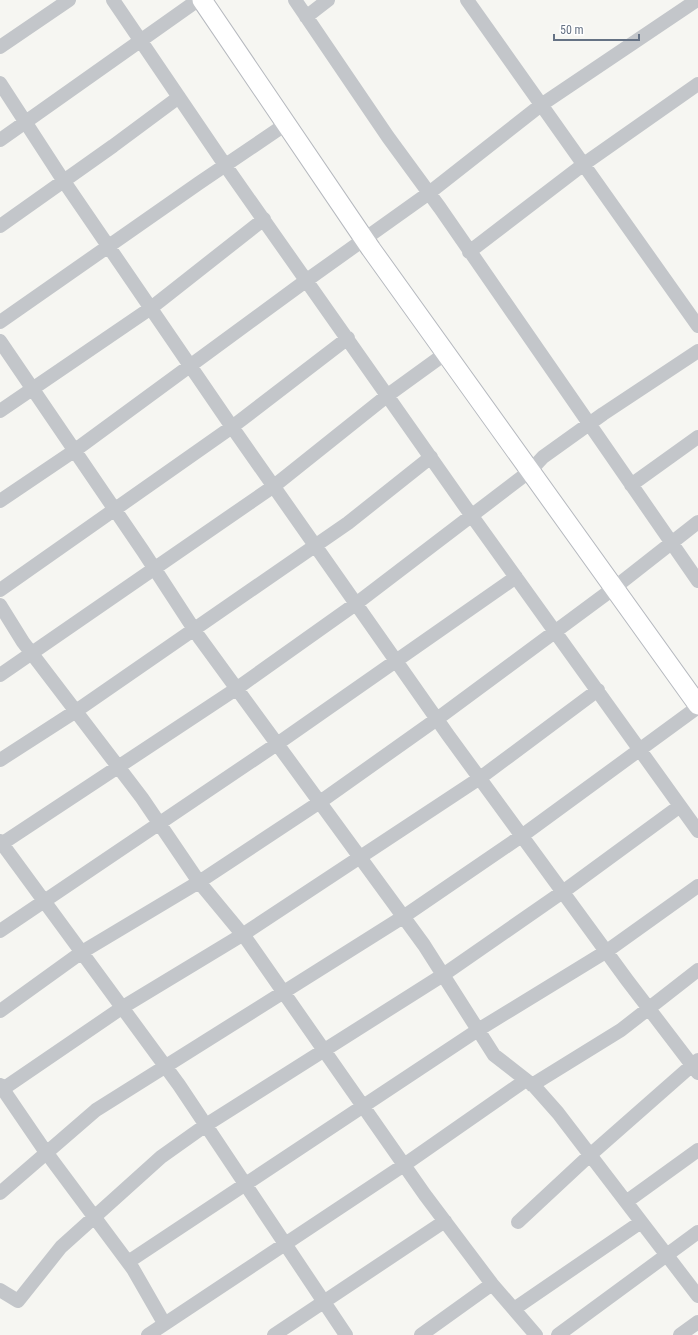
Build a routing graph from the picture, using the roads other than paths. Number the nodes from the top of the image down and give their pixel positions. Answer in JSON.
{"nodes":[{"id":1,"x":69,"y":0,"type":"edge"},
{"id":2,"x":114,"y":0,"type":"edge"},
{"id":3,"x":200,"y":0,"type":"edge"},
{"id":4,"x":295,"y":0,"type":"edge"},
{"id":5,"x":328,"y":0,"type":"edge"},
{"id":6,"x":467,"y":0,"type":"edge"},
{"id":7,"x":697,"y":0,"type":"edge"},
{"id":8,"x":306,"y":17,"type":"junction"},
{"id":9,"x":141,"y":41,"type":"junction"},
{"id":10,"x":0,"y":47,"type":"edge"},
{"id":11,"x":0,"y":83,"type":"edge"},
{"id":12,"x":698,"y":84,"type":"edge"},
{"id":13,"x":179,"y":97,"type":"junction"},
{"id":14,"x":541,"y":105,"type":"junction"},
{"id":15,"x":26,"y":122,"type":"junction"},
{"id":16,"x":286,"y":124,"type":"junction"},
{"id":17,"x":0,"y":140,"type":"edge"},
{"id":18,"x":584,"y":164,"type":"junction"},
{"id":19,"x":225,"y":165,"type":"junction"},
{"id":20,"x":63,"y":180,"type":"junction"},
{"id":21,"x":429,"y":194,"type":"junction"},
{"id":22,"x":264,"y":219,"type":"junction"},
{"id":23,"x":0,"y":226,"type":"edge"},
{"id":24,"x":364,"y":240,"type":"junction"},
{"id":25,"x":108,"y":246,"type":"junction"},
{"id":26,"x":469,"y":252,"type":"junction"},
{"id":27,"x":307,"y":280,"type":"junction"},
{"id":28,"x":151,"y":308,"type":"junction"},
{"id":29,"x":0,"y":322,"type":"edge"},
{"id":30,"x":698,"y":326,"type":"edge"},
{"id":31,"x":348,"y":338,"type":"junction"},
{"id":32,"x":0,"y":341,"type":"edge"},
{"id":33,"x":698,"y":350,"type":"edge"},
{"id":34,"x":446,"y":353,"type":"junction"},
{"id":35,"x":191,"y":366,"type":"junction"},
{"id":36,"x":32,"y":390,"type":"junction"},
{"id":37,"x":388,"y":395,"type":"junction"},
{"id":38,"x":0,"y":411,"type":"edge"},
{"id":39,"x":589,"y":424,"type":"junction"},
{"id":40,"x":232,"y":427,"type":"junction"},
{"id":41,"x":698,"y":437,"type":"edge"},
{"id":42,"x":74,"y":451,"type":"junction"},
{"id":43,"x":431,"y":456,"type":"junction"},
{"id":44,"x":530,"y":471,"type":"junction"},
{"id":45,"x":631,"y":485,"type":"junction"},
{"id":46,"x":274,"y":486,"type":"junction"},
{"id":47,"x":0,"y":501,"type":"edge"},
{"id":48,"x":115,"y":510,"type":"junction"},
{"id":49,"x":473,"y":516,"type":"junction"},
{"id":50,"x":698,"y":522,"type":"edge"},
{"id":51,"x":670,"y":542,"type":"junction"},
{"id":52,"x":316,"y":545,"type":"junction"},
{"id":53,"x":154,"y":568,"type":"junction"},
{"id":54,"x":516,"y":577,"type":"junction"},
{"id":55,"x":698,"y":581,"type":"edge"},
{"id":56,"x":614,"y":588,"type":"junction"},
{"id":57,"x":0,"y":590,"type":"edge"},
{"id":58,"x":357,"y":603,"type":"junction"},
{"id":59,"x":0,"y":605,"type":"edge"},
{"id":60,"x":194,"y":630,"type":"junction"},
{"id":61,"x":555,"y":630,"type":"junction"},
{"id":62,"x":32,"y":654,"type":"junction"},
{"id":63,"x":397,"y":661,"type":"junction"},
{"id":64,"x":0,"y":675,"type":"edge"},
{"id":65,"x":236,"y":689,"type":"junction"},
{"id":66,"x":598,"y":690,"type":"junction"},
{"id":67,"x":698,"y":706,"type":"edge"},
{"id":68,"x":76,"y":711,"type":"junction"},
{"id":69,"x":438,"y":719,"type":"junction"},
{"id":70,"x":278,"y":744,"type":"junction"},
{"id":71,"x":640,"y":750,"type":"junction"},
{"id":72,"x":0,"y":760,"type":"edge"},
{"id":73,"x":118,"y":767,"type":"junction"},
{"id":74,"x":480,"y":778,"type":"junction"},
{"id":75,"x":320,"y":802,"type":"junction"},
{"id":76,"x":680,"y":806,"type":"junction"},
{"id":77,"x":159,"y":823,"type":"junction"},
{"id":78,"x":698,"y":831,"type":"edge"},
{"id":79,"x":523,"y":836,"type":"junction"},
{"id":80,"x":1,"y":843,"type":"edge"},
{"id":81,"x":359,"y":859,"type":"junction"},
{"id":82,"x":198,"y":882,"type":"junction"},
{"id":83,"x":698,"y":886,"type":"edge"},
{"id":84,"x":564,"y":892,"type":"junction"},
{"id":85,"x":45,"y":901,"type":"junction"},
{"id":86,"x":403,"y":917,"type":"junction"},
{"id":87,"x":0,"y":931,"type":"edge"},
{"id":88,"x":242,"y":935,"type":"junction"},
{"id":89,"x":82,"y":952,"type":"junction"},
{"id":90,"x":607,"y":952,"type":"junction"},
{"id":91,"x":698,"y":970,"type":"edge"},
{"id":92,"x":443,"y":975,"type":"junction"},
{"id":93,"x":284,"y":993,"type":"junction"},
{"id":94,"x":123,"y":1007,"type":"junction"},
{"id":95,"x":648,"y":1008,"type":"junction"},
{"id":96,"x":0,"y":1011,"type":"edge"},
{"id":97,"x":478,"y":1030,"type":"junction"},
{"id":98,"x":323,"y":1050,"type":"junction"},
{"id":99,"x":166,"y":1066,"type":"junction"},
{"id":100,"x":696,"y":1066,"type":"edge"},
{"id":101,"x":529,"y":1083,"type":"junction"},
{"id":102,"x":1,"y":1087,"type":"edge"},
{"id":103,"x":362,"y":1108,"type":"junction"},
{"id":104,"x":206,"y":1125,"type":"junction"},
{"id":105,"x":698,"y":1150,"type":"edge"},
{"id":106,"x":46,"y":1152,"type":"junction"},
{"id":107,"x":590,"y":1155,"type":"junction"},
{"id":108,"x":404,"y":1165,"type":"junction"},
{"id":109,"x":246,"y":1184,"type":"junction"},
{"id":110,"x":0,"y":1193,"type":"edge"},
{"id":111,"x":626,"y":1202,"type":"junction"},
{"id":112,"x":95,"y":1216,"type":"junction"},
{"id":113,"x":445,"y":1221,"type":"junction"},
{"id":114,"x":518,"y":1222,"type":"dead end"},
{"id":115,"x":641,"y":1222,"type":"junction"},
{"id":116,"x":698,"y":1232,"type":"edge"},
{"id":117,"x":285,"y":1243,"type":"junction"},
{"id":118,"x":666,"y":1254,"type":"junction"},
{"id":119,"x":128,"y":1262,"type":"junction"},
{"id":120,"x":492,"y":1284,"type":"junction"},
{"id":121,"x":0,"y":1290,"type":"edge"},
{"id":122,"x":698,"y":1296,"type":"edge"},
{"id":123,"x":324,"y":1302,"type":"junction"},
{"id":124,"x":514,"y":1309,"type":"junction"},
{"id":125,"x":698,"y":1322,"type":"edge"},
{"id":126,"x":164,"y":1323,"type":"junction"},
{"id":127,"x":148,"y":1335,"type":"edge"},
{"id":128,"x":274,"y":1335,"type":"edge"},
{"id":129,"x":346,"y":1335,"type":"edge"},
{"id":130,"x":421,"y":1335,"type":"edge"},
{"id":131,"x":536,"y":1335,"type":"edge"},
{"id":132,"x":558,"y":1335,"type":"edge"},
{"id":133,"x":680,"y":1335,"type":"edge"}],
"edges":[{"from":1,"to":10,"type":"street"},
{"from":2,"to":9,"type":"street"},
{"from":3,"to":9,"type":"street"},
{"from":3,"to":16,"type":"street"},
{"from":4,"to":8,"type":"street"},
{"from":5,"to":8,"type":"street"},
{"from":6,"to":14,"type":"street"},
{"from":7,"to":14,"type":"street"},
{"from":8,"to":21,"type":"street"},
{"from":9,"to":13,"type":"street"},
{"from":9,"to":15,"type":"street"},
{"from":11,"to":15,"type":"street"},
{"from":12,"to":18,"type":"street"},
{"from":13,"to":19,"type":"street"},
{"from":13,"to":20,"type":"street"},
{"from":14,"to":18,"type":"street"},
{"from":14,"to":21,"type":"street"},
{"from":15,"to":17,"type":"street"},
{"from":15,"to":20,"type":"street"},
{"from":16,"to":19,"type":"street"},
{"from":16,"to":24,"type":"street"},
{"from":18,"to":26,"type":"street"},
{"from":18,"to":30,"type":"street"},
{"from":19,"to":22,"type":"street"},
{"from":19,"to":25,"type":"street"},
{"from":20,"to":23,"type":"street"},
{"from":20,"to":25,"type":"street"},
{"from":21,"to":24,"type":"street"},
{"from":21,"to":26,"type":"street"},
{"from":22,"to":27,"type":"street"},
{"from":22,"to":28,"type":"street"},
{"from":24,"to":27,"type":"street"},
{"from":24,"to":34,"type":"street"},
{"from":25,"to":28,"type":"street"},
{"from":25,"to":29,"type":"street"},
{"from":26,"to":39,"type":"street"},
{"from":27,"to":31,"type":"street"},
{"from":27,"to":35,"type":"street"},
{"from":28,"to":35,"type":"street"},
{"from":28,"to":36,"type":"street"},
{"from":31,"to":37,"type":"street"},
{"from":31,"to":40,"type":"street"},
{"from":32,"to":36,"type":"street"},
{"from":33,"to":39,"type":"street"},
{"from":34,"to":37,"type":"street"},
{"from":34,"to":44,"type":"street"},
{"from":35,"to":40,"type":"street"},
{"from":35,"to":42,"type":"street"},
{"from":36,"to":38,"type":"street"},
{"from":36,"to":42,"type":"street"},
{"from":37,"to":43,"type":"street"},
{"from":37,"to":46,"type":"street"},
{"from":39,"to":44,"type":"street"},
{"from":39,"to":45,"type":"street"},
{"from":40,"to":46,"type":"street"},
{"from":40,"to":48,"type":"street"},
{"from":41,"to":45,"type":"street"},
{"from":42,"to":47,"type":"street"},
{"from":42,"to":48,"type":"street"},
{"from":43,"to":49,"type":"street"},
{"from":43,"to":52,"type":"street"},
{"from":44,"to":49,"type":"street"},
{"from":44,"to":56,"type":"street"},
{"from":45,"to":51,"type":"street"},
{"from":46,"to":52,"type":"street"},
{"from":46,"to":53,"type":"street"},
{"from":48,"to":53,"type":"street"},
{"from":48,"to":57,"type":"street"},
{"from":49,"to":54,"type":"street"},
{"from":49,"to":58,"type":"street"},
{"from":50,"to":51,"type":"street"},
{"from":51,"to":55,"type":"street"},
{"from":51,"to":56,"type":"street"},
{"from":52,"to":58,"type":"street"},
{"from":52,"to":60,"type":"street"},
{"from":53,"to":60,"type":"street"},
{"from":53,"to":62,"type":"street"},
{"from":54,"to":61,"type":"street"},
{"from":54,"to":63,"type":"street"},
{"from":56,"to":61,"type":"street"},
{"from":56,"to":67,"type":"street"},
{"from":58,"to":63,"type":"street"},
{"from":58,"to":65,"type":"street"},
{"from":59,"to":62,"type":"street"},
{"from":60,"to":65,"type":"street"},
{"from":60,"to":68,"type":"street"},
{"from":61,"to":66,"type":"street"},
{"from":61,"to":69,"type":"street"},
{"from":62,"to":64,"type":"street"},
{"from":62,"to":68,"type":"street"},
{"from":63,"to":69,"type":"street"},
{"from":63,"to":70,"type":"street"},
{"from":65,"to":70,"type":"street"},
{"from":65,"to":73,"type":"street"},
{"from":66,"to":71,"type":"street"},
{"from":66,"to":74,"type":"street"},
{"from":67,"to":71,"type":"street"},
{"from":68,"to":72,"type":"street"},
{"from":68,"to":73,"type":"street"},
{"from":69,"to":74,"type":"street"},
{"from":69,"to":75,"type":"street"},
{"from":70,"to":75,"type":"street"},
{"from":70,"to":77,"type":"street"},
{"from":71,"to":76,"type":"street"},
{"from":71,"to":79,"type":"street"},
{"from":73,"to":77,"type":"street"},
{"from":73,"to":80,"type":"street"},
{"from":74,"to":79,"type":"street"},
{"from":74,"to":81,"type":"street"},
{"from":75,"to":81,"type":"street"},
{"from":75,"to":82,"type":"street"},
{"from":76,"to":78,"type":"street"},
{"from":76,"to":84,"type":"street"},
{"from":77,"to":82,"type":"street"},
{"from":77,"to":85,"type":"street"},
{"from":79,"to":84,"type":"street"},
{"from":79,"to":86,"type":"street"},
{"from":80,"to":85,"type":"street"},
{"from":81,"to":86,"type":"street"},
{"from":81,"to":88,"type":"street"},
{"from":82,"to":88,"type":"street"},
{"from":82,"to":89,"type":"street"},
{"from":83,"to":90,"type":"street"},
{"from":84,"to":90,"type":"street"},
{"from":84,"to":92,"type":"street"},
{"from":85,"to":87,"type":"street"},
{"from":85,"to":89,"type":"street"},
{"from":86,"to":92,"type":"street"},
{"from":86,"to":93,"type":"street"},
{"from":88,"to":93,"type":"street"},
{"from":88,"to":94,"type":"street"},
{"from":89,"to":94,"type":"street"},
{"from":89,"to":96,"type":"street"},
{"from":90,"to":95,"type":"street"},
{"from":90,"to":97,"type":"street"},
{"from":91,"to":95,"type":"street"},
{"from":92,"to":97,"type":"street"},
{"from":92,"to":98,"type":"street"},
{"from":93,"to":98,"type":"street"},
{"from":93,"to":99,"type":"street"},
{"from":94,"to":99,"type":"street"},
{"from":94,"to":102,"type":"street"},
{"from":95,"to":100,"type":"street"},
{"from":95,"to":101,"type":"street"},
{"from":97,"to":101,"type":"street"},
{"from":97,"to":103,"type":"street"},
{"from":98,"to":103,"type":"street"},
{"from":98,"to":104,"type":"street"},
{"from":99,"to":104,"type":"street"},
{"from":99,"to":106,"type":"street"},
{"from":100,"to":107,"type":"street"},
{"from":101,"to":107,"type":"street"},
{"from":101,"to":108,"type":"street"},
{"from":102,"to":106,"type":"street"},
{"from":103,"to":108,"type":"street"},
{"from":103,"to":109,"type":"street"},
{"from":104,"to":109,"type":"street"},
{"from":104,"to":112,"type":"street"},
{"from":105,"to":111,"type":"street"},
{"from":106,"to":110,"type":"street"},
{"from":106,"to":112,"type":"street"},
{"from":107,"to":111,"type":"street"},
{"from":107,"to":114,"type":"street"},
{"from":108,"to":113,"type":"street"},
{"from":108,"to":117,"type":"street"},
{"from":109,"to":117,"type":"street"},
{"from":109,"to":119,"type":"street"},
{"from":111,"to":115,"type":"street"},
{"from":112,"to":119,"type":"street"},
{"from":112,"to":121,"type":"street"},
{"from":113,"to":120,"type":"street"},
{"from":113,"to":123,"type":"street"},
{"from":115,"to":118,"type":"street"},
{"from":115,"to":124,"type":"street"},
{"from":116,"to":118,"type":"street"},
{"from":117,"to":123,"type":"street"},
{"from":117,"to":126,"type":"street"},
{"from":118,"to":122,"type":"street"},
{"from":118,"to":132,"type":"street"},
{"from":119,"to":126,"type":"street"},
{"from":120,"to":124,"type":"street"},
{"from":120,"to":130,"type":"street"},
{"from":123,"to":128,"type":"street"},
{"from":123,"to":129,"type":"street"},
{"from":124,"to":131,"type":"street"},
{"from":125,"to":133,"type":"street"},
{"from":126,"to":127,"type":"street"}]}
